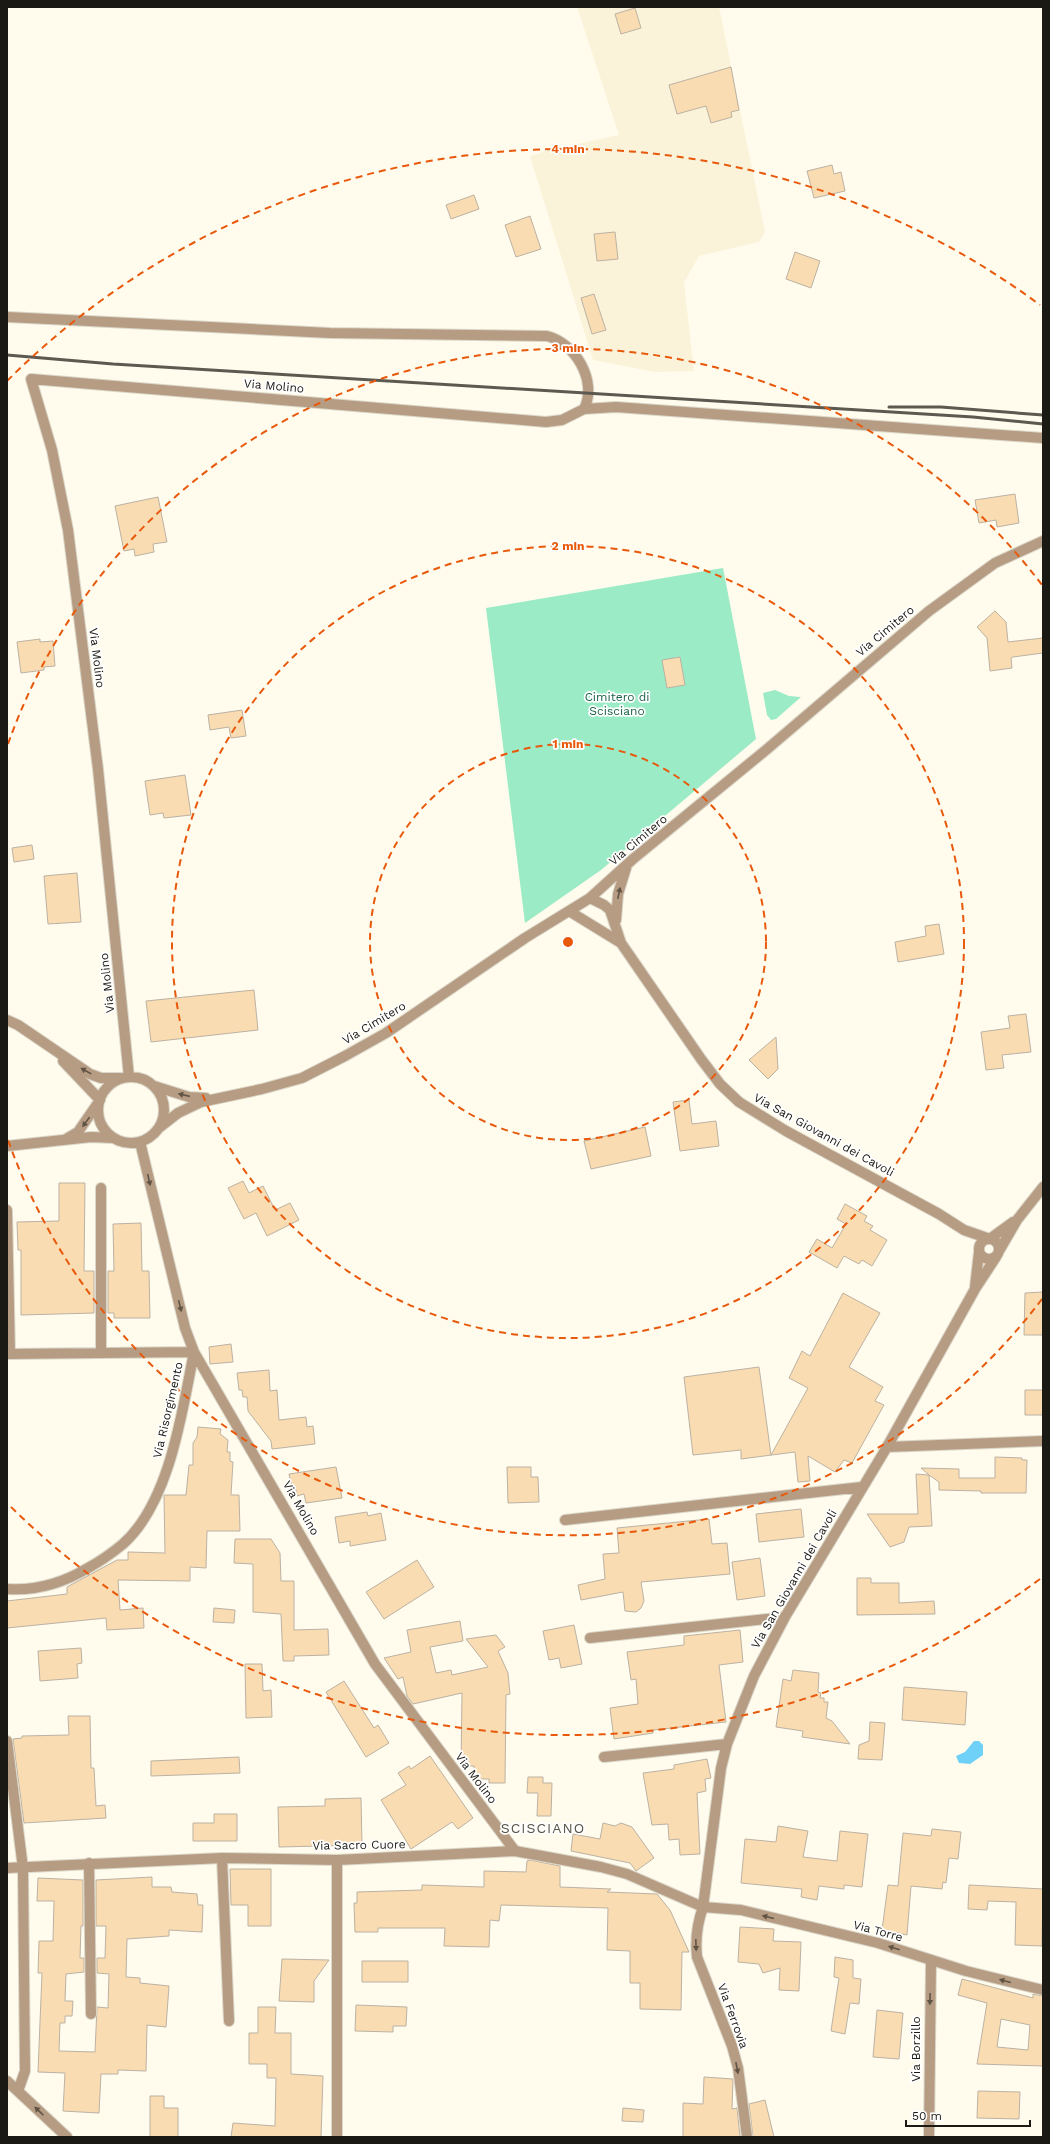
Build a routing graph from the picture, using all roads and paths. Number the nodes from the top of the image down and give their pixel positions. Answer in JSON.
{"nodes":[{"id":1,"x":7,"y":317,"type":"edge"},
{"id":2,"x":584,"y":409,"type":"junction"},
{"id":3,"x":1043,"y":438,"type":"edge"},
{"id":4,"x":1043,"y":541,"type":"edge"},
{"id":5,"x":628,"y":864,"type":"junction"},
{"id":6,"x":590,"y":898,"type":"junction"},
{"id":7,"x":569,"y":911,"type":"junction"},
{"id":8,"x":616,"y":924,"type":"junction"},
{"id":9,"x":621,"y":943,"type":"junction"},
{"id":10,"x":7,"y":1020,"type":"edge"},
{"id":11,"x":47,"y":1045,"type":"junction"},
{"id":12,"x":126,"y":1077,"type":"junction"},
{"id":13,"x":154,"y":1086,"type":"junction"},
{"id":14,"x":214,"y":1098,"type":"junction"},
{"id":15,"x":100,"y":1100,"type":"junction"},
{"id":16,"x":160,"y":1127,"type":"junction"},
{"id":17,"x":113,"y":1138,"type":"junction"},
{"id":18,"x":66,"y":1139,"type":"junction"},
{"id":19,"x":140,"y":1142,"type":"junction"},
{"id":20,"x":7,"y":1146,"type":"edge"},
{"id":21,"x":1043,"y":1187,"type":"edge"},
{"id":22,"x":101,"y":1188,"type":"dead end"},
{"id":23,"x":7,"y":1210,"type":"edge"},
{"id":24,"x":1017,"y":1220,"type":"junction"},
{"id":25,"x":964,"y":1230,"type":"junction"},
{"id":26,"x":989,"y":1238,"type":"junction"},
{"id":27,"x":979,"y":1250,"type":"junction"},
{"id":28,"x":998,"y":1254,"type":"junction"},
{"id":29,"x":975,"y":1289,"type":"junction"},
{"id":30,"x":194,"y":1352,"type":"junction"},
{"id":31,"x":101,"y":1353,"type":"junction"},
{"id":32,"x":8,"y":1354,"type":"edge"},
{"id":33,"x":1043,"y":1442,"type":"edge"},
{"id":34,"x":887,"y":1447,"type":"junction"},
{"id":35,"x":862,"y":1487,"type":"junction"},
{"id":36,"x":565,"y":1520,"type":"dead end"},
{"id":37,"x":7,"y":1589,"type":"edge"},
{"id":38,"x":785,"y":1617,"type":"junction"},
{"id":39,"x":590,"y":1638,"type":"dead end"},
{"id":40,"x":7,"y":1740,"type":"edge"},
{"id":41,"x":727,"y":1744,"type":"junction"},
{"id":42,"x":604,"y":1757,"type":"dead end"},
{"id":43,"x":515,"y":1851,"type":"junction"},
{"id":44,"x":222,"y":1858,"type":"junction"},
{"id":45,"x":337,"y":1860,"type":"junction"},
{"id":46,"x":89,"y":1863,"type":"junction"},
{"id":47,"x":7,"y":1868,"type":"edge"},
{"id":48,"x":23,"y":1868,"type":"junction"},
{"id":49,"x":703,"y":1907,"type":"junction"},
{"id":50,"x":931,"y":1960,"type":"junction"},
{"id":51,"x":1043,"y":1990,"type":"edge"},
{"id":52,"x":91,"y":2014,"type":"dead end"},
{"id":53,"x":229,"y":2021,"type":"dead end"},
{"id":54,"x":7,"y":2081,"type":"edge"},
{"id":55,"x":18,"y":2091,"type":"junction"},
{"id":56,"x":67,"y":2137,"type":"edge"},
{"id":57,"x":337,"y":2137,"type":"edge"},
{"id":58,"x":747,"y":2137,"type":"edge"},
{"id":59,"x":929,"y":2137,"type":"edge"}],
"edges":[{"from":1,"to":2,"type":"street"},
{"from":2,"to":3,"type":"street"},
{"from":2,"to":12,"type":"street","name":"Via Molino"},
{"from":4,"to":5,"type":"street","name":"Via Cimitero"},
{"from":5,"to":6,"type":"street","name":"Via Cimitero"},
{"from":8,"to":5,"type":"street","name":"Via San Giovanni dei Cavoli","one_way":true},
{"from":6,"to":7,"type":"street","name":"Via Cimitero"},
{"from":6,"to":8,"type":"street","name":"Via San Giovanni dei Cavoli"},
{"from":7,"to":9,"type":"street","name":"Via San Giovanni dei Cavoli"},
{"from":7,"to":14,"type":"street","name":"Via Cimitero"},
{"from":8,"to":9,"type":"street","name":"Via San Giovanni dei Cavoli"},
{"from":9,"to":25,"type":"street","name":"Via San Giovanni dei Cavoli"},
{"from":10,"to":11,"type":"street"},
{"from":12,"to":11,"type":"street","one_way":true},
{"from":11,"to":15,"type":"street"},
{"from":12,"to":13,"type":"street"},
{"from":12,"to":15,"type":"street"},
{"from":14,"to":13,"type":"street","one_way":true},
{"from":13,"to":16,"type":"street"},
{"from":14,"to":16,"type":"street"},
{"from":15,"to":17,"type":"street"},
{"from":15,"to":18,"type":"street","one_way":true},
{"from":16,"to":19,"type":"street"},
{"from":17,"to":18,"type":"street"},
{"from":17,"to":19,"type":"street"},
{"from":18,"to":20,"type":"street"},
{"from":19,"to":30,"type":"street","name":"Via Molino","one_way":true},
{"from":21,"to":24,"type":"street","name":"Via San Giovanni dei Cavoli"},
{"from":22,"to":31,"type":"street"},
{"from":23,"to":32,"type":"street"},
{"from":24,"to":26,"type":"street","name":"Via San Giovanni dei Cavoli"},
{"from":24,"to":28,"type":"street","name":"Via San Giovanni dei Cavoli"},
{"from":25,"to":26,"type":"street","name":"Via San Giovanni dei Cavoli"},
{"from":25,"to":27,"type":"street","name":"Via San Giovanni dei Cavoli"},
{"from":26,"to":27,"type":"street","name":"Via San Giovanni dei Cavoli"},
{"from":26,"to":28,"type":"street"},
{"from":27,"to":28,"type":"street"},
{"from":27,"to":29,"type":"street","name":"Via San Giovanni dei Cavoli"},
{"from":28,"to":29,"type":"street","name":"Via San Giovanni dei Cavoli"},
{"from":29,"to":34,"type":"street","name":"Via San Giovanni dei Cavoli"},
{"from":30,"to":31,"type":"street","name":"Via Risorgimento"},
{"from":30,"to":37,"type":"street","name":"Via Risorgimento"},
{"from":30,"to":43,"type":"street","name":"Via Molino"},
{"from":31,"to":32,"type":"street","name":"Via Risorgimento"},
{"from":33,"to":34,"type":"street"},
{"from":34,"to":35,"type":"street","name":"Via San Giovanni dei Cavoli"},
{"from":35,"to":36,"type":"street"},
{"from":35,"to":38,"type":"street","name":"Via San Giovanni dei Cavoli"},
{"from":38,"to":39,"type":"street"},
{"from":38,"to":41,"type":"street","name":"Via San Giovanni dei Cavoli"},
{"from":40,"to":48,"type":"street"},
{"from":41,"to":42,"type":"street"},
{"from":41,"to":49,"type":"street","name":"Via San Giovanni dei Cavoli"},
{"from":43,"to":45,"type":"street","name":"Via Sacro Cuore"},
{"from":43,"to":49,"type":"street","name":"Via Sacro Cuore"},
{"from":44,"to":45,"type":"street","name":"Via Sacro Cuore"},
{"from":44,"to":46,"type":"street","name":"Via Sacro Cuore"},
{"from":44,"to":53,"type":"street"},
{"from":45,"to":57,"type":"street"},
{"from":46,"to":48,"type":"street","name":"Via Sacro Cuore"},
{"from":46,"to":52,"type":"street"},
{"from":47,"to":48,"type":"street","name":"Via Sacro Cuore"},
{"from":48,"to":55,"type":"street"},
{"from":50,"to":49,"type":"street","name":"Via Torre","one_way":true},
{"from":49,"to":58,"type":"street","name":"Via Ferrovia","one_way":true},
{"from":51,"to":50,"type":"street","name":"Via Torre","one_way":true},
{"from":50,"to":59,"type":"street","name":"Via Borzillo","one_way":true},
{"from":54,"to":55,"type":"street"},
{"from":56,"to":55,"type":"street","one_way":true}]}
